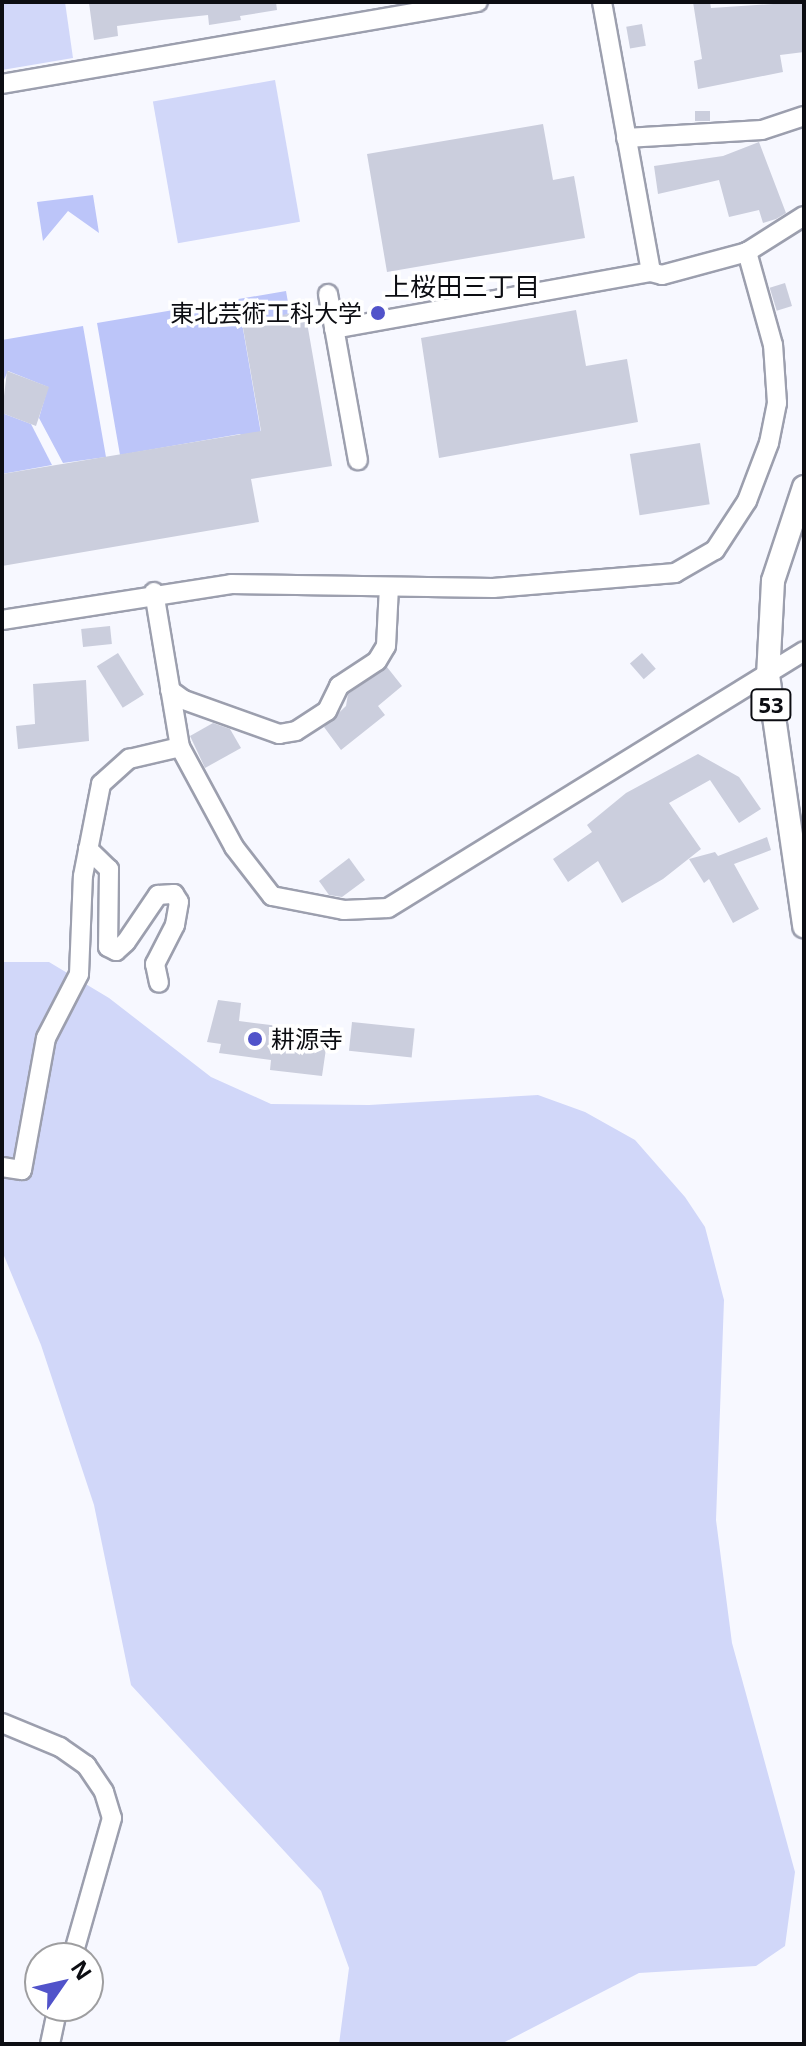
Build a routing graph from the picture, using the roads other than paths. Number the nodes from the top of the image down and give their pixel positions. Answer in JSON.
{"nodes":[{"id":1,"x":478,"y":2,"type":"edge"},
{"id":2,"x":602,"y":2,"type":"edge"},
{"id":3,"x":2,"y":84,"type":"edge"},
{"id":4,"x":804,"y":116,"type":"edge"},
{"id":5,"x":626,"y":138,"type":"junction"},
{"id":6,"x":804,"y":216,"type":"edge"},
{"id":7,"x":747,"y":252,"type":"junction"},
{"id":8,"x":651,"y":272,"type":"junction"},
{"id":9,"x":328,"y":294,"type":"dead end"},
{"id":10,"x":334,"y":329,"type":"junction"},
{"id":11,"x":358,"y":460,"type":"dead end"},
{"id":12,"x":804,"y":487,"type":"edge"},
{"id":13,"x":389,"y":587,"type":"junction"},
{"id":14,"x":154,"y":592,"type":"junction"},
{"id":15,"x":2,"y":620,"type":"edge"},
{"id":16,"x":804,"y":651,"type":"edge"},
{"id":17,"x":768,"y":675,"type":"junction"},
{"id":18,"x":170,"y":690,"type":"junction"},
{"id":19,"x":180,"y":747,"type":"junction"},
{"id":20,"x":88,"y":849,"type":"junction"},
{"id":21,"x":804,"y":926,"type":"edge"},
{"id":22,"x":159,"y":983,"type":"dead end"},
{"id":23,"x":2,"y":1167,"type":"edge"},
{"id":24,"x":2,"y":1723,"type":"edge"},
{"id":25,"x":77,"y":1942,"type":"edge"},
{"id":26,"x":55,"y":2022,"type":"edge"},
{"id":27,"x":50,"y":2044,"type":"edge"}],
"edges":[{"from":1,"to":3,"type":"street"},
{"from":2,"to":5,"type":"street"},
{"from":4,"to":5,"type":"street"},
{"from":5,"to":8,"type":"street"},
{"from":6,"to":7,"type":"street"},
{"from":7,"to":8,"type":"street"},
{"from":7,"to":13,"type":"street"},
{"from":8,"to":10,"type":"street"},
{"from":9,"to":10,"type":"street"},
{"from":10,"to":11,"type":"street"},
{"from":12,"to":17,"type":"main road","number":"53"},
{"from":13,"to":14,"type":"street"},
{"from":13,"to":18,"type":"street"},
{"from":14,"to":15,"type":"street"},
{"from":14,"to":18,"type":"street"},
{"from":16,"to":17,"type":"street"},
{"from":17,"to":19,"type":"street"},
{"from":17,"to":21,"type":"main road","number":"53"},
{"from":18,"to":19,"type":"street"},
{"from":19,"to":20,"type":"street"},
{"from":20,"to":22,"type":"street"},
{"from":20,"to":23,"type":"street"},
{"from":24,"to":25,"type":"street"},
{"from":26,"to":27,"type":"street"}]}
